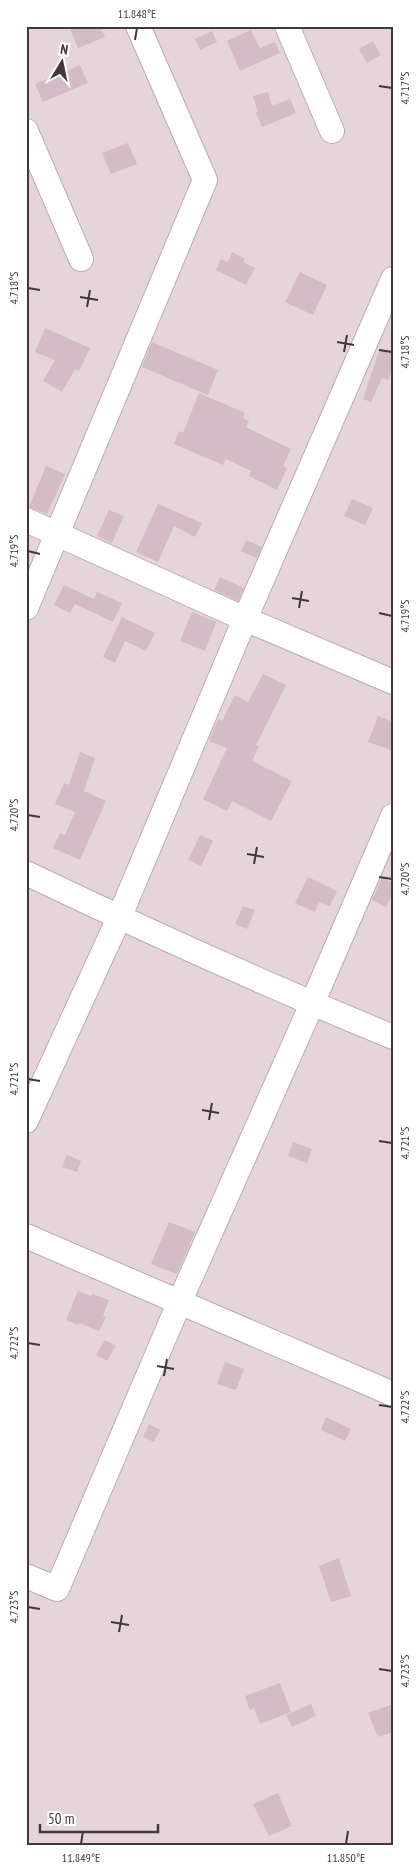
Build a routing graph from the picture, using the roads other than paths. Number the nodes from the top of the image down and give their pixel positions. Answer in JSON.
{"nodes":[{"id":1,"x":138,"y":26,"type":"edge"},
{"id":2,"x":287,"y":26,"type":"edge"},
{"id":3,"x":26,"y":131,"type":"edge"},
{"id":4,"x":332,"y":131,"type":"dead end"},
{"id":5,"x":81,"y":259,"type":"dead end"},
{"id":6,"x":393,"y":279,"type":"edge"},
{"id":7,"x":26,"y":520,"type":"edge"},
{"id":8,"x":57,"y":533,"type":"junction"},
{"id":9,"x":26,"y":608,"type":"edge"},
{"id":10,"x":245,"y":619,"type":"junction"},
{"id":11,"x":393,"y":682,"type":"edge"},
{"id":12,"x":393,"y":816,"type":"edge"},
{"id":13,"x":26,"y":873,"type":"edge"},
{"id":14,"x":119,"y":918,"type":"junction"},
{"id":15,"x":312,"y":1004,"type":"junction"},
{"id":16,"x":393,"y":1037,"type":"edge"},
{"id":17,"x":26,"y":1121,"type":"edge"},
{"id":18,"x":26,"y":1236,"type":"edge"},
{"id":19,"x":180,"y":1301,"type":"junction"},
{"id":20,"x":393,"y":1394,"type":"edge"},
{"id":21,"x":26,"y":1576,"type":"edge"}],
"edges":[{"from":1,"to":8,"type":"street"},
{"from":2,"to":4,"type":"street"},
{"from":3,"to":5,"type":"street"},
{"from":6,"to":10,"type":"street"},
{"from":7,"to":8,"type":"street"},
{"from":8,"to":9,"type":"street"},
{"from":8,"to":10,"type":"street"},
{"from":10,"to":11,"type":"street"},
{"from":10,"to":14,"type":"street"},
{"from":12,"to":15,"type":"street"},
{"from":13,"to":14,"type":"street"},
{"from":14,"to":15,"type":"street"},
{"from":14,"to":17,"type":"street"},
{"from":15,"to":16,"type":"street"},
{"from":15,"to":19,"type":"street"},
{"from":18,"to":19,"type":"street"},
{"from":19,"to":20,"type":"street"},
{"from":19,"to":21,"type":"street"}]}
